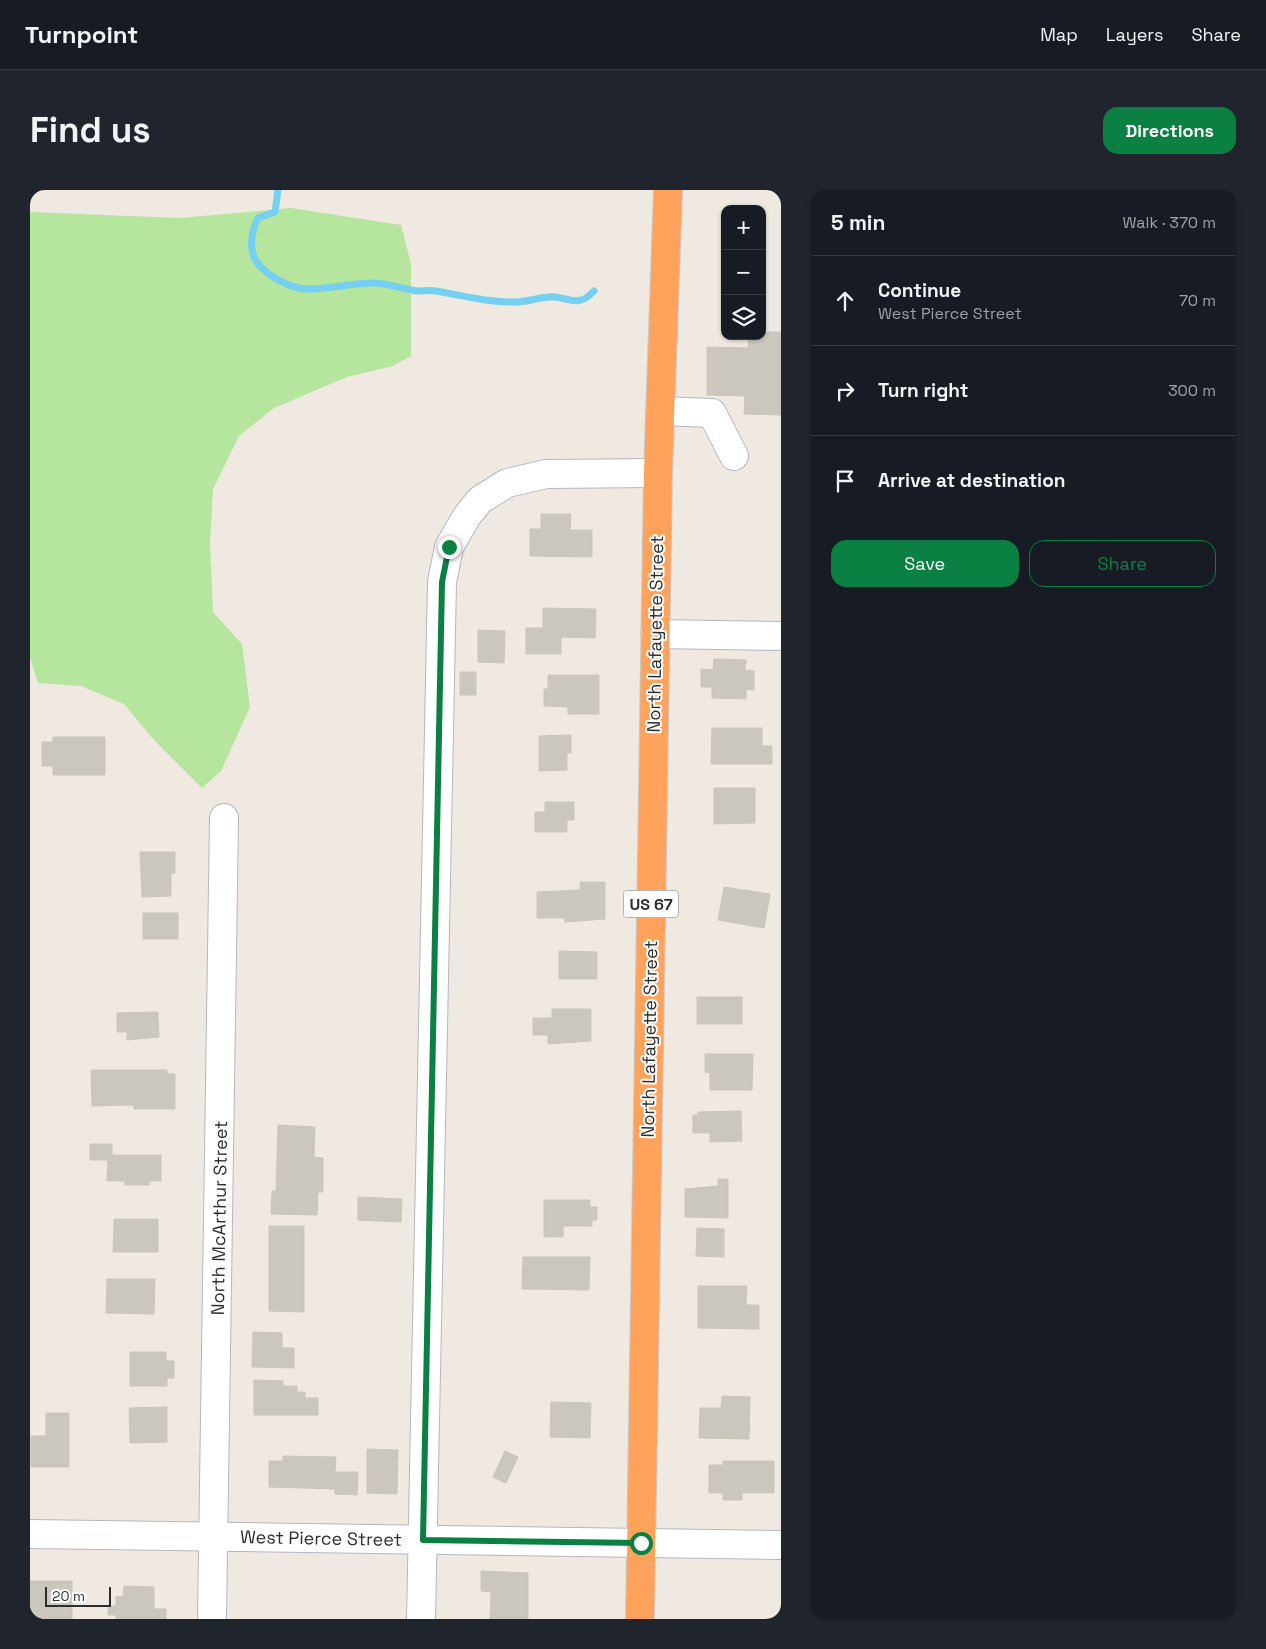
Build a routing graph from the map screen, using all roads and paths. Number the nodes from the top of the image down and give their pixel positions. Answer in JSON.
{"nodes":[{"id":1,"x":668,"y":190,"type":"edge"},
{"id":2,"x":660,"y":411,"type":"junction"},
{"id":3,"x":734,"y":456,"type":"dead end"},
{"id":4,"x":658,"y":473,"type":"junction"},
{"id":5,"x":656,"y":634,"type":"junction"},
{"id":6,"x":781,"y":636,"type":"edge"},
{"id":7,"x":224,"y":818,"type":"dead end"},
{"id":8,"x":30,"y":1534,"type":"edge"},
{"id":9,"x":214,"y":1537,"type":"junction"},
{"id":10,"x":423,"y":1540,"type":"junction"},
{"id":11,"x":641,"y":1543,"type":"junction"},
{"id":12,"x":781,"y":1545,"type":"edge"},
{"id":13,"x":212,"y":1619,"type":"edge"},
{"id":14,"x":421,"y":1619,"type":"edge"},
{"id":15,"x":640,"y":1619,"type":"edge"}],
"edges":[{"from":1,"to":2,"type":"highway","name":"North Lafayette Street","number":"US 67"},
{"from":2,"to":3,"type":"street"},
{"from":2,"to":4,"type":"highway","name":"North Lafayette Street","number":"US 67"},
{"from":4,"to":5,"type":"highway","name":"North Lafayette Street","number":"US 67"},
{"from":4,"to":10,"type":"street"},
{"from":5,"to":6,"type":"street"},
{"from":5,"to":11,"type":"highway","name":"North Lafayette Street","number":"US 67"},
{"from":7,"to":9,"type":"street","name":"North McArthur Street"},
{"from":8,"to":9,"type":"street","name":"West Pierce Street"},
{"from":9,"to":10,"type":"street","name":"West Pierce Street"},
{"from":9,"to":13,"type":"street","name":"North McArthur Street"},
{"from":10,"to":11,"type":"street","name":"West Pierce Street"},
{"from":10,"to":14,"type":"street"},
{"from":11,"to":12,"type":"street","name":"West Pierce Street"},
{"from":11,"to":15,"type":"highway","name":"North Lafayette Street","number":"US 67"}]}
